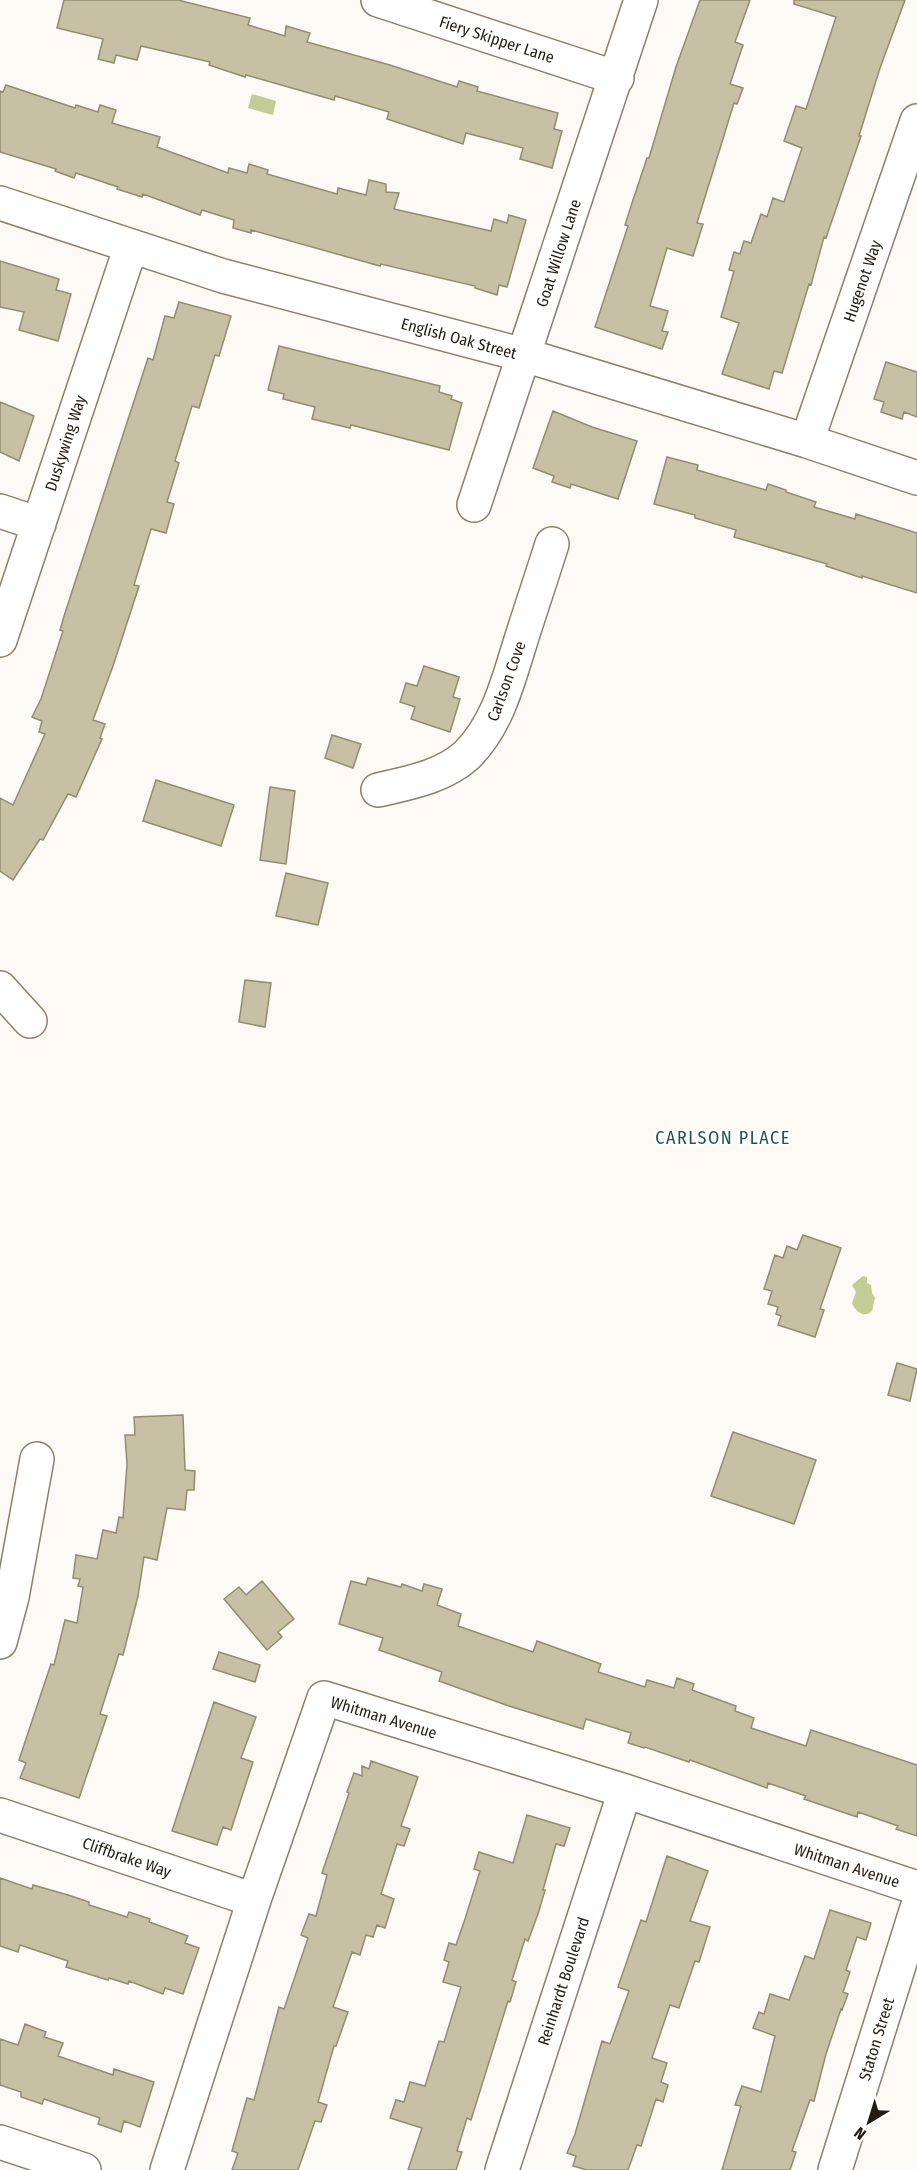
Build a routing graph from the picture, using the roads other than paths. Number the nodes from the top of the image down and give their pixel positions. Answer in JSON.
{"nodes":[{"id":1,"x":378,"y":0,"type":"edge"},
{"id":2,"x":641,"y":0,"type":"edge"},
{"id":3,"x":617,"y":78,"type":"junction"},
{"id":4,"x":917,"y":121,"type":"edge"},
{"id":5,"x":909,"y":171,"type":"edge"},
{"id":6,"x":0,"y":203,"type":"edge"},
{"id":7,"x":131,"y":246,"type":"junction"},
{"id":8,"x":524,"y":355,"type":"junction"},
{"id":9,"x":807,"y":441,"type":"junction"},
{"id":10,"x":917,"y":478,"type":"edge"},
{"id":11,"x":474,"y":505,"type":"dead end"},
{"id":12,"x":0,"y":511,"type":"edge"},
{"id":13,"x":39,"y":524,"type":"junction"},
{"id":14,"x":552,"y":544,"type":"dead end"},
{"id":15,"x":0,"y":640,"type":"edge"},
{"id":16,"x":378,"y":790,"type":"dead end"},
{"id":17,"x":0,"y":988,"type":"edge"},
{"id":18,"x":30,"y":1022,"type":"dead end"},
{"id":19,"x":37,"y":1459,"type":"dead end"},
{"id":20,"x":0,"y":1642,"type":"edge"},
{"id":21,"x":625,"y":1791,"type":"junction"},
{"id":22,"x":0,"y":1815,"type":"edge"},
{"id":23,"x":917,"y":1888,"type":"edge"},
{"id":24,"x":254,"y":1900,"type":"junction"},
{"id":25,"x":917,"y":1908,"type":"edge"},
{"id":26,"x":0,"y":2142,"type":"edge"},
{"id":27,"x":84,"y":2170,"type":"edge"},
{"id":28,"x":166,"y":2170,"type":"edge"},
{"id":29,"x":502,"y":2170,"type":"edge"},
{"id":30,"x":835,"y":2170,"type":"edge"}],
"edges":[{"from":1,"to":3,"type":"street","name":"Fiery Skipper Lane"},
{"from":2,"to":3,"type":"street","name":"Goat Willow Lane"},
{"from":3,"to":8,"type":"street","name":"Goat Willow Lane"},
{"from":4,"to":5,"type":"street","name":"Hugenot Way"},
{"from":5,"to":9,"type":"street","name":"Hugenot Way"},
{"from":6,"to":7,"type":"street","name":"English Oak Street"},
{"from":7,"to":8,"type":"street","name":"English Oak Street"},
{"from":7,"to":13,"type":"street","name":"Duskywing Way"},
{"from":8,"to":9,"type":"street","name":"English Oak Street"},
{"from":8,"to":11,"type":"street","name":"Goat Willow Lane"},
{"from":9,"to":10,"type":"street","name":"English Oak Street"},
{"from":12,"to":13,"type":"street"},
{"from":13,"to":15,"type":"street","name":"Duskywing Way"},
{"from":14,"to":16,"type":"street","name":"Carlson Cove"},
{"from":17,"to":18,"type":"street"},
{"from":19,"to":20,"type":"street"},
{"from":21,"to":23,"type":"street","name":"Whitman Avenue"},
{"from":21,"to":24,"type":"street","name":"Whitman Avenue"},
{"from":21,"to":29,"type":"street","name":"Reinhardt Boulevard"},
{"from":22,"to":24,"type":"street","name":"Cliffbrake Way"},
{"from":24,"to":28,"type":"street","name":"Whitman Avenue"},
{"from":25,"to":30,"type":"street","name":"Staton Street"},
{"from":26,"to":27,"type":"street"}]}
